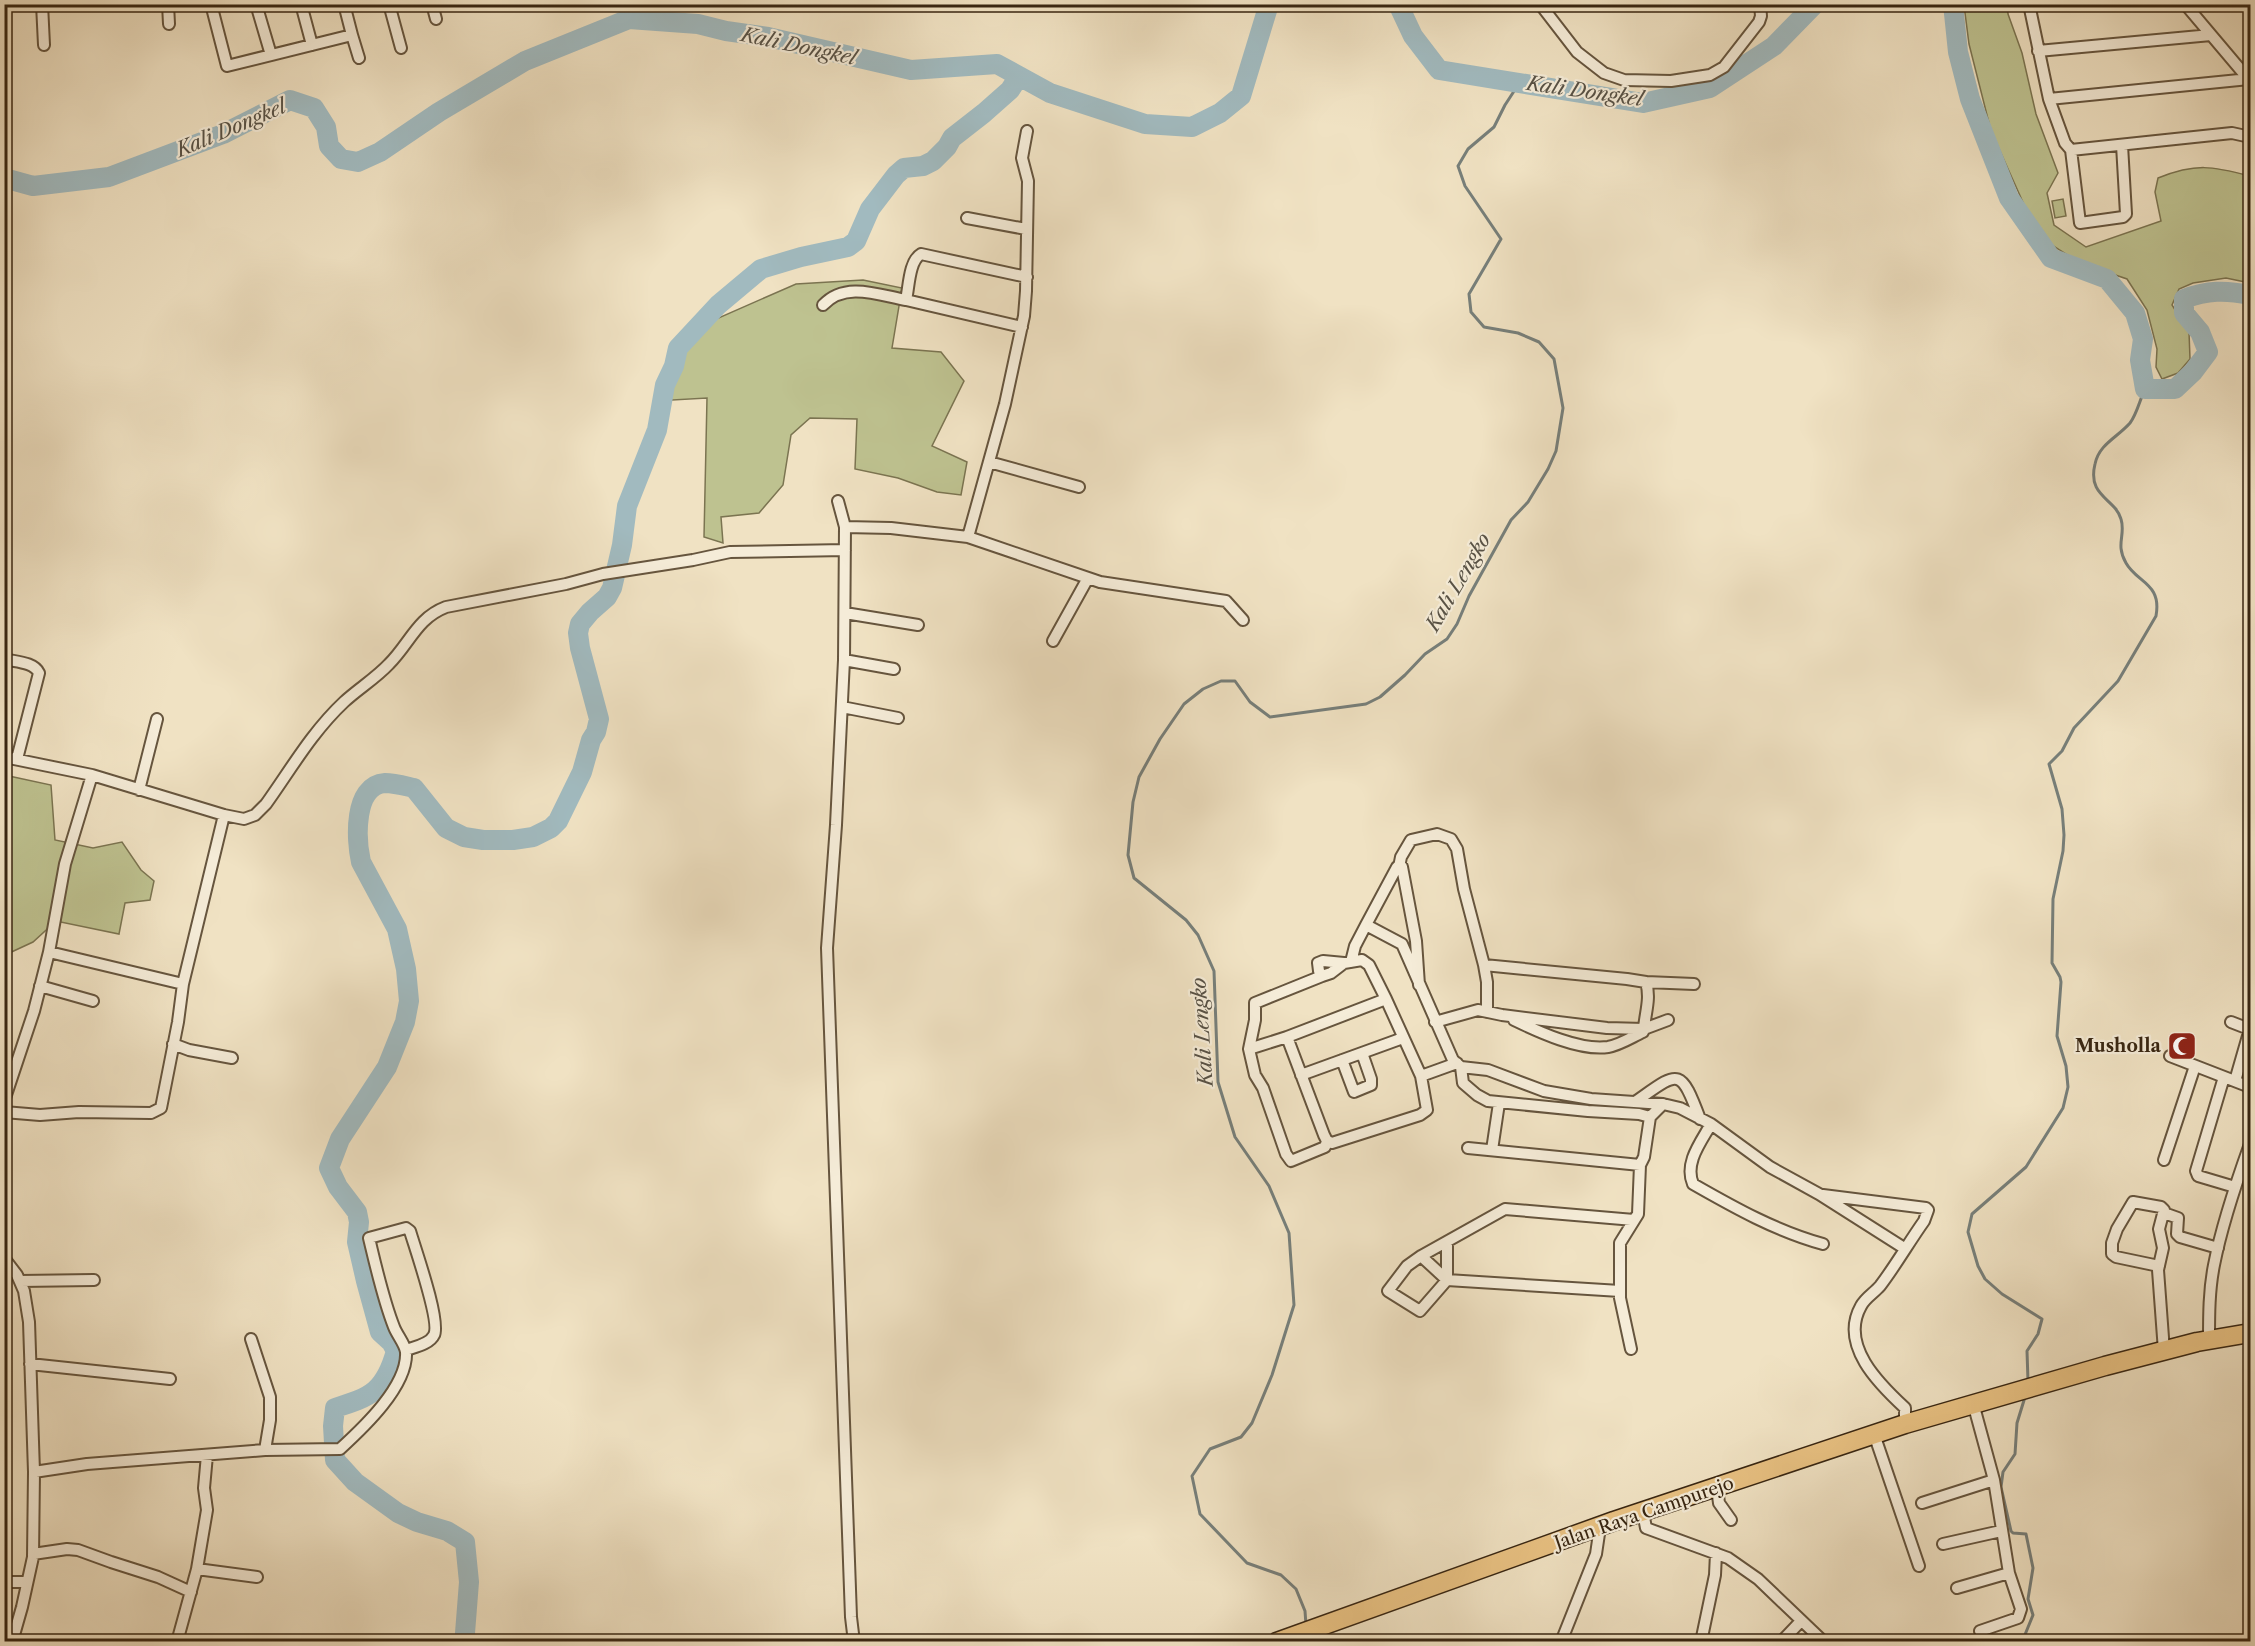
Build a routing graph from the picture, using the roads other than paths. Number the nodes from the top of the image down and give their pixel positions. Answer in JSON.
{"nodes":[{"id":1,"x":42,"y":4,"type":"edge"},
{"id":2,"x":168,"y":4,"type":"edge"},
{"id":3,"x":211,"y":4,"type":"edge"},
{"id":4,"x":256,"y":4,"type":"edge"},
{"id":5,"x":301,"y":4,"type":"edge"},
{"id":6,"x":344,"y":4,"type":"edge"},
{"id":7,"x":389,"y":4,"type":"edge"},
{"id":8,"x":432,"y":4,"type":"edge"},
{"id":9,"x":1540,"y":4,"type":"edge"},
{"id":10,"x":1760,"y":4,"type":"edge"},
{"id":11,"x":2029,"y":4,"type":"edge"},
{"id":12,"x":2185,"y":4,"type":"edge"},
{"id":13,"x":436,"y":19,"type":"dead end"},
{"id":14,"x":169,"y":24,"type":"dead end"},
{"id":15,"x":352,"y":35,"type":"junction"},
{"id":16,"x":2211,"y":35,"type":"junction"},
{"id":17,"x":44,"y":45,"type":"dead end"},
{"id":18,"x":312,"y":45,"type":"junction"},
{"id":19,"x":401,"y":48,"type":"dead end"},
{"id":20,"x":2038,"y":51,"type":"junction"},
{"id":21,"x":271,"y":56,"type":"junction"},
{"id":22,"x":359,"y":58,"type":"dead end"},
{"id":23,"x":2250,"y":80,"type":"edge"},
{"id":24,"x":2049,"y":99,"type":"junction"},
{"id":25,"x":1027,"y":130,"type":"dead end"},
{"id":26,"x":2250,"y":137,"type":"edge"},
{"id":27,"x":2122,"y":145,"type":"junction"},
{"id":28,"x":2071,"y":150,"type":"junction"},
{"id":29,"x":967,"y":218,"type":"dead end"},
{"id":30,"x":1026,"y":229,"type":"junction"},
{"id":31,"x":1026,"y":277,"type":"junction"},
{"id":32,"x":906,"y":300,"type":"junction"},
{"id":33,"x":823,"y":305,"type":"dead end"},
{"id":34,"x":1022,"y":327,"type":"junction"},
{"id":35,"x":989,"y":462,"type":"junction"},
{"id":36,"x":1079,"y":487,"type":"dead end"},
{"id":37,"x":838,"y":501,"type":"dead end"},
{"id":38,"x":845,"y":527,"type":"junction"},
{"id":39,"x":968,"y":537,"type":"junction"},
{"id":40,"x":845,"y":550,"type":"junction"},
{"id":41,"x":1088,"y":578,"type":"junction"},
{"id":42,"x":845,"y":614,"type":"junction"},
{"id":43,"x":1243,"y":620,"type":"dead end"},
{"id":44,"x":918,"y":624,"type":"dead end"},
{"id":45,"x":1053,"y":641,"type":"dead end"},
{"id":46,"x":4,"y":659,"type":"edge"},
{"id":47,"x":844,"y":660,"type":"junction"},
{"id":48,"x":894,"y":669,"type":"dead end"},
{"id":49,"x":842,"y":707,"type":"junction"},
{"id":50,"x":898,"y":718,"type":"dead end"},
{"id":51,"x":157,"y":719,"type":"dead end"},
{"id":52,"x":4,"y":757,"type":"edge"},
{"id":53,"x":17,"y":759,"type":"junction"},
{"id":54,"x":92,"y":775,"type":"junction"},
{"id":55,"x":139,"y":790,"type":"junction"},
{"id":56,"x":224,"y":815,"type":"junction"},
{"id":57,"x":1399,"y":867,"type":"junction"},
{"id":58,"x":1367,"y":923,"type":"junction"},
{"id":59,"x":1413,"y":926,"type":"junction"},
{"id":60,"x":1402,"y":944,"type":"junction"},
{"id":61,"x":48,"y":952,"type":"junction"},
{"id":62,"x":1347,"y":962,"type":"junction"},
{"id":63,"x":1484,"y":965,"type":"junction"},
{"id":64,"x":1646,"y":982,"type":"junction"},
{"id":65,"x":183,"y":984,"type":"junction"},
{"id":66,"x":1694,"y":984,"type":"dead end"},
{"id":67,"x":1419,"y":985,"type":"junction"},
{"id":68,"x":40,"y":986,"type":"junction"},
{"id":69,"x":1386,"y":999,"type":"junction"},
{"id":70,"x":93,"y":1001,"type":"dead end"},
{"id":71,"x":1487,"y":1012,"type":"junction"},
{"id":72,"x":1506,"y":1016,"type":"junction"},
{"id":73,"x":1668,"y":1020,"type":"dead end"},
{"id":74,"x":1435,"y":1022,"type":"junction"},
{"id":75,"x":2231,"y":1022,"type":"dead end"},
{"id":76,"x":1644,"y":1029,"type":"junction"},
{"id":77,"x":2250,"y":1029,"type":"edge"},
{"id":78,"x":1287,"y":1036,"type":"junction"},
{"id":79,"x":1403,"y":1038,"type":"junction"},
{"id":80,"x":173,"y":1044,"type":"junction"},
{"id":81,"x":1250,"y":1048,"type":"junction"},
{"id":82,"x":1362,"y":1053,"type":"junction"},
{"id":83,"x":2170,"y":1056,"type":"dead end"},
{"id":84,"x":232,"y":1058,"type":"dead end"},
{"id":85,"x":1342,"y":1060,"type":"junction"},
{"id":86,"x":1459,"y":1065,"type":"junction"},
{"id":87,"x":2196,"y":1066,"type":"junction"},
{"id":88,"x":1301,"y":1075,"type":"junction"},
{"id":89,"x":1420,"y":1076,"type":"junction"},
{"id":90,"x":2229,"y":1079,"type":"junction"},
{"id":91,"x":2250,"y":1087,"type":"edge"},
{"id":92,"x":1591,"y":1099,"type":"junction"},
{"id":93,"x":4,"y":1101,"type":"edge"},
{"id":94,"x":1635,"y":1102,"type":"junction"},
{"id":95,"x":1499,"y":1103,"type":"junction"},
{"id":96,"x":1663,"y":1104,"type":"junction"},
{"id":97,"x":1588,"y":1111,"type":"junction"},
{"id":98,"x":4,"y":1112,"type":"edge"},
{"id":99,"x":1650,"y":1117,"type":"junction"},
{"id":100,"x":1700,"y":1119,"type":"junction"},
{"id":101,"x":1711,"y":1125,"type":"junction"},
{"id":102,"x":1328,"y":1141,"type":"junction"},
{"id":103,"x":2250,"y":1144,"type":"edge"},
{"id":104,"x":1467,"y":1148,"type":"dead end"},
{"id":105,"x":1492,"y":1150,"type":"junction"},
{"id":106,"x":2164,"y":1160,"type":"dead end"},
{"id":107,"x":1640,"y":1165,"type":"junction"},
{"id":108,"x":2235,"y":1187,"type":"junction"},
{"id":109,"x":1819,"y":1194,"type":"junction"},
{"id":110,"x":2164,"y":1213,"type":"junction"},
{"id":111,"x":1634,"y":1220,"type":"junction"},
{"id":112,"x":1447,"y":1242,"type":"junction"},
{"id":113,"x":1823,"y":1244,"type":"dead end"},
{"id":114,"x":1904,"y":1248,"type":"junction"},
{"id":115,"x":2218,"y":1248,"type":"junction"},
{"id":116,"x":1421,"y":1256,"type":"junction"},
{"id":117,"x":4,"y":1258,"type":"edge"},
{"id":118,"x":2159,"y":1266,"type":"junction"},
{"id":119,"x":94,"y":1280,"type":"dead end"},
{"id":120,"x":1447,"y":1280,"type":"junction"},
{"id":121,"x":20,"y":1281,"type":"junction"},
{"id":122,"x":1620,"y":1292,"type":"junction"},
{"id":123,"x":2250,"y":1333,"type":"edge"},
{"id":124,"x":250,"y":1339,"type":"dead end"},
{"id":125,"x":2210,"y":1340,"type":"junction"},
{"id":126,"x":1631,"y":1349,"type":"dead end"},
{"id":127,"x":406,"y":1350,"type":"junction"},
{"id":128,"x":2164,"y":1351,"type":"junction"},
{"id":129,"x":30,"y":1364,"type":"junction"},
{"id":130,"x":170,"y":1380,"type":"dead end"},
{"id":131,"x":1973,"y":1403,"type":"junction"},
{"id":132,"x":1905,"y":1424,"type":"junction"},
{"id":133,"x":1874,"y":1434,"type":"junction"},
{"id":134,"x":265,"y":1450,"type":"junction"},
{"id":135,"x":207,"y":1455,"type":"junction"},
{"id":136,"x":34,"y":1472,"type":"junction"},
{"id":137,"x":1994,"y":1480,"type":"junction"},
{"id":138,"x":1717,"y":1488,"type":"junction"},
{"id":139,"x":1922,"y":1503,"type":"dead end"},
{"id":140,"x":1642,"y":1512,"type":"junction"},
{"id":141,"x":1731,"y":1520,"type":"dead end"},
{"id":142,"x":1600,"y":1527,"type":"junction"},
{"id":143,"x":2001,"y":1531,"type":"junction"},
{"id":144,"x":1943,"y":1544,"type":"dead end"},
{"id":145,"x":1716,"y":1553,"type":"junction"},
{"id":146,"x":33,"y":1554,"type":"junction"},
{"id":147,"x":1919,"y":1566,"type":"dead end"},
{"id":148,"x":197,"y":1569,"type":"junction"},
{"id":149,"x":2009,"y":1573,"type":"junction"},
{"id":150,"x":257,"y":1577,"type":"dead end"},
{"id":151,"x":4,"y":1582,"type":"edge"},
{"id":152,"x":27,"y":1582,"type":"junction"},
{"id":153,"x":1957,"y":1588,"type":"dead end"},
{"id":154,"x":191,"y":1592,"type":"junction"},
{"id":155,"x":1801,"y":1621,"type":"junction"},
{"id":156,"x":1980,"y":1631,"type":"dead end"},
{"id":157,"x":10,"y":1639,"type":"edge"},
{"id":158,"x":1285,"y":1639,"type":"edge"},
{"id":159,"x":177,"y":1641,"type":"edge"},
{"id":160,"x":854,"y":1641,"type":"edge"},
{"id":161,"x":1561,"y":1641,"type":"edge"},
{"id":162,"x":1701,"y":1641,"type":"edge"},
{"id":163,"x":1781,"y":1641,"type":"edge"},
{"id":164,"x":1824,"y":1641,"type":"edge"}],
"edges":[{"from":1,"to":17,"type":"street"},
{"from":2,"to":14,"type":"street"},
{"from":3,"to":21,"type":"street"},
{"from":4,"to":21,"type":"street"},
{"from":5,"to":18,"type":"street"},
{"from":6,"to":15,"type":"street"},
{"from":7,"to":19,"type":"street"},
{"from":8,"to":13,"type":"street"},
{"from":9,"to":10,"type":"street"},
{"from":11,"to":20,"type":"street"},
{"from":12,"to":16,"type":"street"},
{"from":15,"to":18,"type":"street"},
{"from":15,"to":22,"type":"street"},
{"from":16,"to":20,"type":"street"},
{"from":16,"to":23,"type":"street"},
{"from":18,"to":21,"type":"street"},
{"from":20,"to":24,"type":"street"},
{"from":23,"to":24,"type":"street"},
{"from":24,"to":28,"type":"street"},
{"from":25,"to":30,"type":"street"},
{"from":26,"to":27,"type":"street"},
{"from":27,"to":28,"type":"street"},
{"from":27,"to":28,"type":"street"},
{"from":29,"to":30,"type":"street"},
{"from":30,"to":31,"type":"street"},
{"from":31,"to":32,"type":"street"},
{"from":31,"to":34,"type":"street"},
{"from":32,"to":33,"type":"street"},
{"from":32,"to":34,"type":"street"},
{"from":34,"to":35,"type":"street"},
{"from":35,"to":36,"type":"street"},
{"from":35,"to":39,"type":"street"},
{"from":37,"to":38,"type":"street"},
{"from":38,"to":39,"type":"street"},
{"from":38,"to":40,"type":"street"},
{"from":39,"to":41,"type":"street"},
{"from":40,"to":42,"type":"street"},
{"from":40,"to":56,"type":"street"},
{"from":41,"to":43,"type":"street"},
{"from":41,"to":45,"type":"street"},
{"from":42,"to":44,"type":"street"},
{"from":42,"to":47,"type":"street"},
{"from":46,"to":53,"type":"street"},
{"from":47,"to":48,"type":"street"},
{"from":47,"to":49,"type":"street"},
{"from":49,"to":50,"type":"street"},
{"from":49,"to":160,"type":"street"},
{"from":51,"to":55,"type":"street"},
{"from":52,"to":53,"type":"street"},
{"from":53,"to":54,"type":"street"},
{"from":54,"to":55,"type":"street"},
{"from":54,"to":61,"type":"street"},
{"from":55,"to":56,"type":"street"},
{"from":56,"to":65,"type":"street"},
{"from":57,"to":58,"type":"street"},
{"from":57,"to":59,"type":"street"},
{"from":57,"to":63,"type":"street"},
{"from":58,"to":60,"type":"street"},
{"from":58,"to":62,"type":"street"},
{"from":59,"to":60,"type":"street"},
{"from":59,"to":67,"type":"street"},
{"from":60,"to":67,"type":"street"},
{"from":61,"to":65,"type":"street"},
{"from":61,"to":68,"type":"street"},
{"from":62,"to":69,"type":"street"},
{"from":62,"to":81,"type":"street"},
{"from":63,"to":64,"type":"street"},
{"from":63,"to":71,"type":"street"},
{"from":64,"to":66,"type":"street"},
{"from":64,"to":76,"type":"street"},
{"from":65,"to":80,"type":"street"},
{"from":67,"to":74,"type":"street"},
{"from":68,"to":70,"type":"street"},
{"from":68,"to":93,"type":"street"},
{"from":69,"to":78,"type":"street"},
{"from":69,"to":79,"type":"street"},
{"from":71,"to":72,"type":"street"},
{"from":71,"to":74,"type":"street"},
{"from":72,"to":76,"type":"street"},
{"from":72,"to":76,"type":"street"},
{"from":73,"to":76,"type":"street"},
{"from":74,"to":86,"type":"street"},
{"from":75,"to":77,"type":"street"},
{"from":77,"to":90,"type":"street"},
{"from":78,"to":81,"type":"street"},
{"from":78,"to":88,"type":"street"},
{"from":79,"to":82,"type":"street"},
{"from":79,"to":89,"type":"street"},
{"from":80,"to":84,"type":"street"},
{"from":80,"to":98,"type":"street"},
{"from":81,"to":102,"type":"street"},
{"from":82,"to":85,"type":"street"},
{"from":82,"to":85,"type":"street"},
{"from":83,"to":87,"type":"street"},
{"from":85,"to":88,"type":"street"},
{"from":86,"to":89,"type":"street"},
{"from":86,"to":92,"type":"street"},
{"from":86,"to":95,"type":"street"},
{"from":87,"to":90,"type":"street"},
{"from":87,"to":106,"type":"street"},
{"from":88,"to":102,"type":"street"},
{"from":89,"to":102,"type":"street"},
{"from":90,"to":91,"type":"street"},
{"from":90,"to":108,"type":"street"},
{"from":92,"to":94,"type":"street"},
{"from":92,"to":97,"type":"street"},
{"from":94,"to":96,"type":"street"},
{"from":94,"to":100,"type":"street"},
{"from":95,"to":97,"type":"street"},
{"from":95,"to":105,"type":"street"},
{"from":96,"to":99,"type":"street"},
{"from":96,"to":100,"type":"street"},
{"from":97,"to":99,"type":"street"},
{"from":99,"to":107,"type":"street"},
{"from":100,"to":101,"type":"street"},
{"from":101,"to":109,"type":"street"},
{"from":101,"to":113,"type":"street"},
{"from":103,"to":108,"type":"street"},
{"from":104,"to":105,"type":"street"},
{"from":105,"to":107,"type":"street"},
{"from":107,"to":111,"type":"street"},
{"from":108,"to":115,"type":"street"},
{"from":109,"to":114,"type":"street"},
{"from":109,"to":114,"type":"street"},
{"from":110,"to":115,"type":"street"},
{"from":110,"to":118,"type":"street"},
{"from":110,"to":118,"type":"street"},
{"from":111,"to":112,"type":"street"},
{"from":111,"to":122,"type":"street"},
{"from":112,"to":116,"type":"street"},
{"from":112,"to":120,"type":"street"},
{"from":114,"to":132,"type":"street"},
{"from":115,"to":125,"type":"street"},
{"from":116,"to":120,"type":"street"},
{"from":116,"to":120,"type":"street"},
{"from":117,"to":121,"type":"street"},
{"from":118,"to":128,"type":"street"},
{"from":119,"to":121,"type":"street"},
{"from":120,"to":122,"type":"street"},
{"from":121,"to":129,"type":"street"},
{"from":122,"to":126,"type":"street"},
{"from":123,"to":125,"type":"main road","name":"Jalan Raya Campurejo"},
{"from":124,"to":134,"type":"street"},
{"from":125,"to":128,"type":"main road","name":"Jalan Raya Campurejo"},
{"from":127,"to":127,"type":"street"},
{"from":127,"to":134,"type":"street"},
{"from":128,"to":131,"type":"main road","name":"Jalan Raya Campurejo"},
{"from":129,"to":130,"type":"street"},
{"from":129,"to":136,"type":"street"},
{"from":131,"to":132,"type":"main road","name":"Jalan Raya Campurejo"},
{"from":131,"to":137,"type":"street"},
{"from":132,"to":133,"type":"main road","name":"Jalan Raya Campurejo"},
{"from":133,"to":138,"type":"main road","name":"Jalan Raya Campurejo"},
{"from":133,"to":147,"type":"street"},
{"from":134,"to":135,"type":"street"},
{"from":135,"to":136,"type":"street"},
{"from":135,"to":148,"type":"street"},
{"from":136,"to":146,"type":"street"},
{"from":137,"to":139,"type":"street"},
{"from":137,"to":143,"type":"street"},
{"from":138,"to":140,"type":"main road","name":"Jalan Raya Campurejo"},
{"from":138,"to":141,"type":"street"},
{"from":140,"to":142,"type":"main road","name":"Jalan Raya Campurejo"},
{"from":140,"to":145,"type":"street"},
{"from":142,"to":158,"type":"main road","name":"Jalan Raya Campurejo"},
{"from":142,"to":161,"type":"street"},
{"from":143,"to":144,"type":"street"},
{"from":143,"to":149,"type":"street"},
{"from":145,"to":155,"type":"street"},
{"from":145,"to":162,"type":"street"},
{"from":146,"to":152,"type":"street"},
{"from":146,"to":154,"type":"street"},
{"from":148,"to":150,"type":"street"},
{"from":148,"to":154,"type":"street"},
{"from":149,"to":153,"type":"street"},
{"from":149,"to":156,"type":"street"},
{"from":151,"to":152,"type":"street"},
{"from":152,"to":157,"type":"street"},
{"from":154,"to":159,"type":"street"},
{"from":155,"to":163,"type":"street"},
{"from":155,"to":164,"type":"street"}]}
